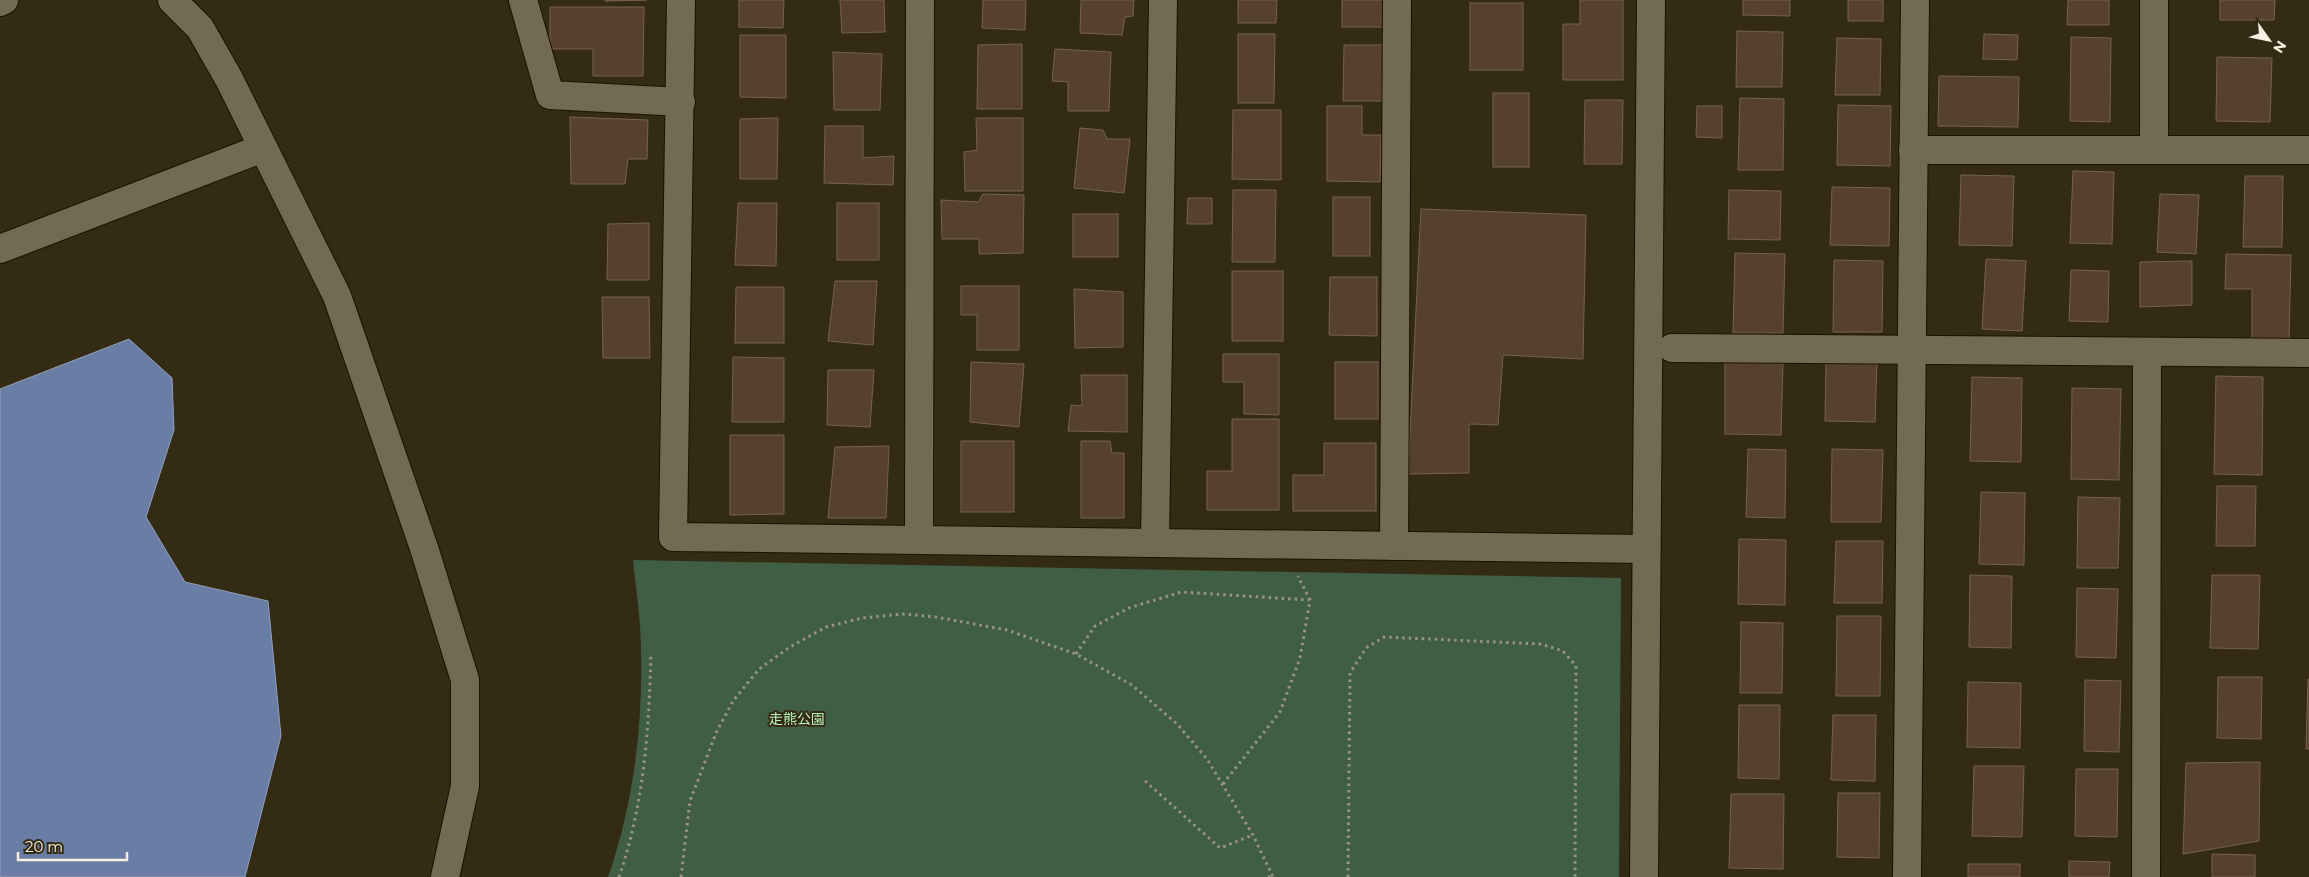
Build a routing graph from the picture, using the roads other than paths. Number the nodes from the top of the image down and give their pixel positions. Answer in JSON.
{"nodes":[{"id":1,"x":4,"y":0,"type":"edge"},
{"id":2,"x":172,"y":0,"type":"edge"},
{"id":3,"x":523,"y":0,"type":"edge"},
{"id":4,"x":681,"y":0,"type":"edge"},
{"id":5,"x":920,"y":0,"type":"edge"},
{"id":6,"x":1163,"y":0,"type":"edge"},
{"id":7,"x":1397,"y":0,"type":"edge"},
{"id":8,"x":1651,"y":0,"type":"edge"},
{"id":9,"x":1915,"y":0,"type":"edge"},
{"id":10,"x":2154,"y":0,"type":"edge"},
{"id":11,"x":0,"y":2,"type":"edge"},
{"id":12,"x":681,"y":102,"type":"junction"},
{"id":13,"x":263,"y":148,"type":"junction"},
{"id":14,"x":1913,"y":150,"type":"junction"},
{"id":15,"x":2154,"y":150,"type":"junction"},
{"id":16,"x":2309,"y":150,"type":"edge"},
{"id":17,"x":0,"y":249,"type":"edge"},
{"id":18,"x":1672,"y":348,"type":"dead end"},
{"id":19,"x":1912,"y":351,"type":"junction"},
{"id":20,"x":2147,"y":352,"type":"junction"},
{"id":21,"x":2309,"y":353,"type":"edge"},
{"id":22,"x":919,"y":539,"type":"junction"},
{"id":23,"x":1155,"y":543,"type":"junction"},
{"id":24,"x":1394,"y":546,"type":"junction"},
{"id":25,"x":1646,"y":549,"type":"junction"},
{"id":26,"x":445,"y":877,"type":"edge"},
{"id":27,"x":1644,"y":877,"type":"edge"},
{"id":28,"x":1907,"y":877,"type":"edge"},
{"id":29,"x":2146,"y":877,"type":"edge"}],
"edges":[{"from":1,"to":11,"type":"street"},
{"from":2,"to":13,"type":"street"},
{"from":3,"to":12,"type":"street"},
{"from":4,"to":12,"type":"street"},
{"from":5,"to":22,"type":"street"},
{"from":6,"to":23,"type":"street"},
{"from":7,"to":24,"type":"street"},
{"from":8,"to":25,"type":"street"},
{"from":9,"to":14,"type":"street"},
{"from":10,"to":15,"type":"street"},
{"from":12,"to":22,"type":"street"},
{"from":13,"to":17,"type":"street"},
{"from":13,"to":26,"type":"street"},
{"from":14,"to":15,"type":"street"},
{"from":14,"to":19,"type":"street"},
{"from":15,"to":16,"type":"street"},
{"from":18,"to":19,"type":"street"},
{"from":19,"to":20,"type":"street"},
{"from":19,"to":28,"type":"street"},
{"from":20,"to":21,"type":"street"},
{"from":20,"to":29,"type":"street"},
{"from":22,"to":23,"type":"street"},
{"from":23,"to":24,"type":"street"},
{"from":24,"to":25,"type":"street"},
{"from":25,"to":27,"type":"street"}]}
